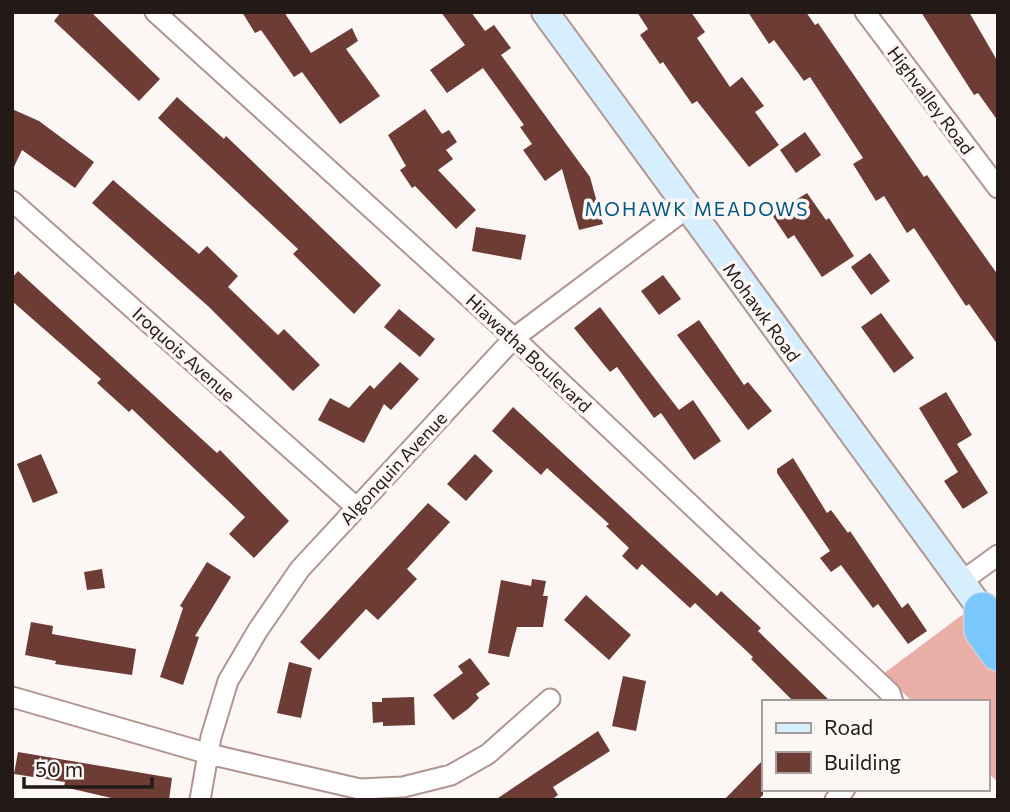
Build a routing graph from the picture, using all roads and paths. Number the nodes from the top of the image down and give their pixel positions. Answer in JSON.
{"nodes":[{"id":1,"x":155,"y":12,"type":"edge"},
{"id":2,"x":545,"y":12,"type":"edge"},
{"id":3,"x":865,"y":12,"type":"edge"},
{"id":4,"x":998,"y":188,"type":"edge"},
{"id":5,"x":12,"y":201,"type":"edge"},
{"id":6,"x":686,"y":209,"type":"junction"},
{"id":7,"x":514,"y":338,"type":"junction"},
{"id":8,"x":356,"y":507,"type":"junction"},
{"id":9,"x":998,"y":555,"type":"edge"},
{"id":10,"x":961,"y":582,"type":"junction"},
{"id":11,"x":990,"y":616,"type":"edge"},
{"id":12,"x":998,"y":653,"type":"edge"},
{"id":13,"x":12,"y":698,"type":"edge"},
{"id":14,"x":550,"y":699,"type":"dead end"},
{"id":15,"x":892,"y":700,"type":"edge"},
{"id":16,"x":209,"y":754,"type":"junction"},
{"id":17,"x":200,"y":800,"type":"edge"}],
"edges":[{"from":1,"to":7,"type":"street","name":"Hiawatha Boulevard"},
{"from":2,"to":6,"type":"main road","name":"Mohawk Road"},
{"from":3,"to":4,"type":"street","name":"Highvalley Road"},
{"from":5,"to":8,"type":"street","name":"Iroquois Avenue"},
{"from":6,"to":7,"type":"street","name":"Algonquin Avenue"},
{"from":6,"to":10,"type":"main road","name":"Mohawk Road"},
{"from":7,"to":8,"type":"street","name":"Algonquin Avenue"},
{"from":7,"to":15,"type":"street","name":"Hiawatha Boulevard"},
{"from":8,"to":16,"type":"street","name":"Algonquin Avenue"},
{"from":9,"to":10,"type":"street"},
{"from":10,"to":11,"type":"main road","name":"Mohawk Road"},
{"from":11,"to":12,"type":"highway"},
{"from":13,"to":16,"type":"street"},
{"from":14,"to":16,"type":"street"},
{"from":16,"to":17,"type":"street","name":"Algonquin Avenue"}]}
